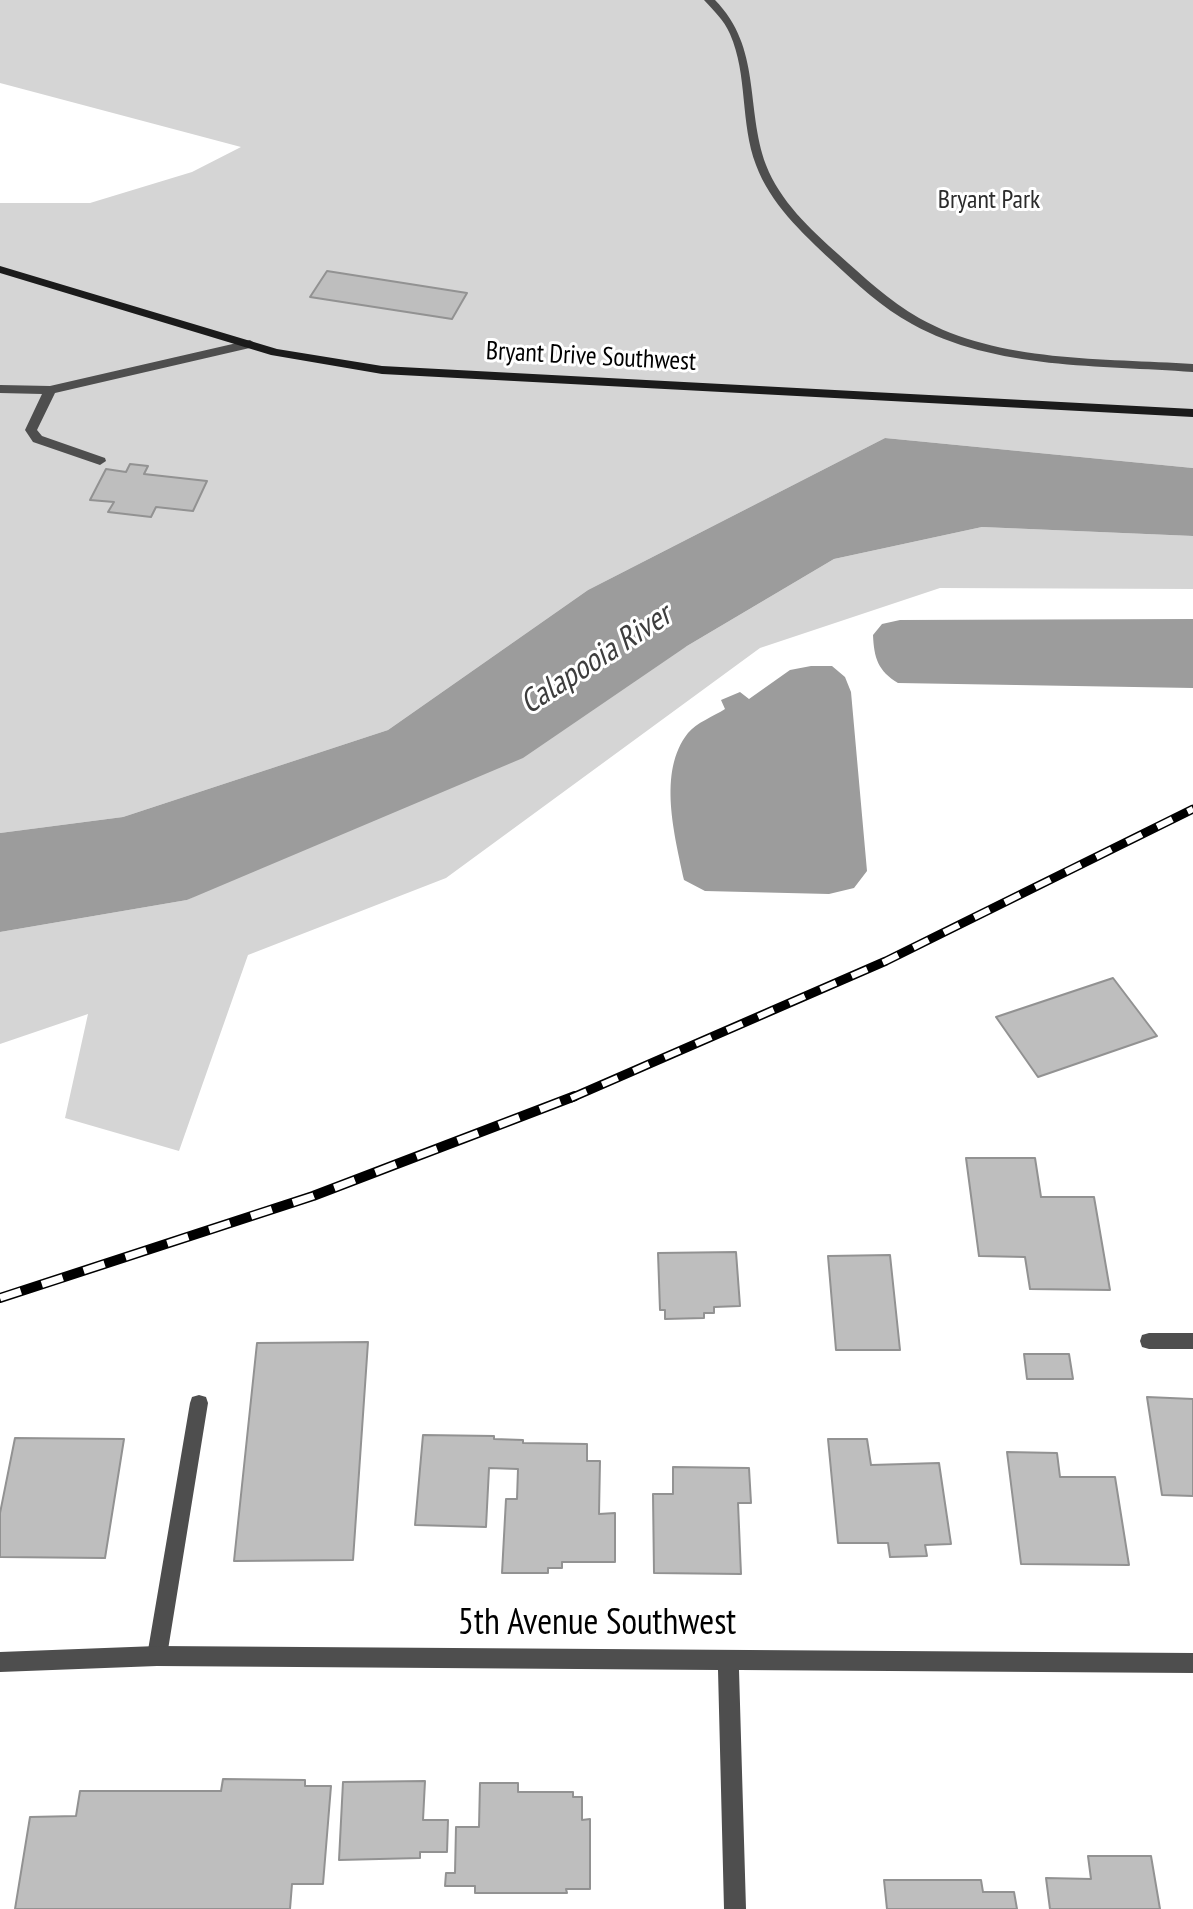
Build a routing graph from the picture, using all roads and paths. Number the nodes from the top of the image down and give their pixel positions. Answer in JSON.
{"nodes":[{"id":1,"x":709,"y":0,"type":"edge"},
{"id":2,"x":0,"y":269,"type":"edge"},
{"id":3,"x":250,"y":344,"type":"junction"},
{"id":4,"x":1193,"y":368,"type":"edge"},
{"id":5,"x":0,"y":389,"type":"edge"},
{"id":6,"x":50,"y":390,"type":"junction"},
{"id":7,"x":1193,"y":413,"type":"edge"},
{"id":8,"x":100,"y":461,"type":"dead end"},
{"id":9,"x":1149,"y":1341,"type":"dead end"},
{"id":10,"x":1193,"y":1341,"type":"edge"},
{"id":11,"x":199,"y":1403,"type":"dead end"},
{"id":12,"x":157,"y":1656,"type":"junction"},
{"id":13,"x":728,"y":1659,"type":"junction"},
{"id":14,"x":0,"y":1662,"type":"edge"},
{"id":15,"x":1193,"y":1663,"type":"edge"},
{"id":16,"x":735,"y":1909,"type":"edge"}],
"edges":[{"from":1,"to":4,"type":"street"},
{"from":2,"to":3,"type":"street","name":"Bryant Drive Southwest"},
{"from":3,"to":6,"type":"street"},
{"from":3,"to":7,"type":"street","name":"Bryant Drive Southwest"},
{"from":5,"to":6,"type":"street"},
{"from":6,"to":8,"type":"street"},
{"from":9,"to":10,"type":"street"},
{"from":11,"to":12,"type":"street"},
{"from":12,"to":13,"type":"street","name":"5th Avenue Southwest"},
{"from":12,"to":14,"type":"street","name":"5th Avenue Southwest"},
{"from":13,"to":15,"type":"street","name":"5th Avenue Southwest"},
{"from":13,"to":16,"type":"street"}]}
